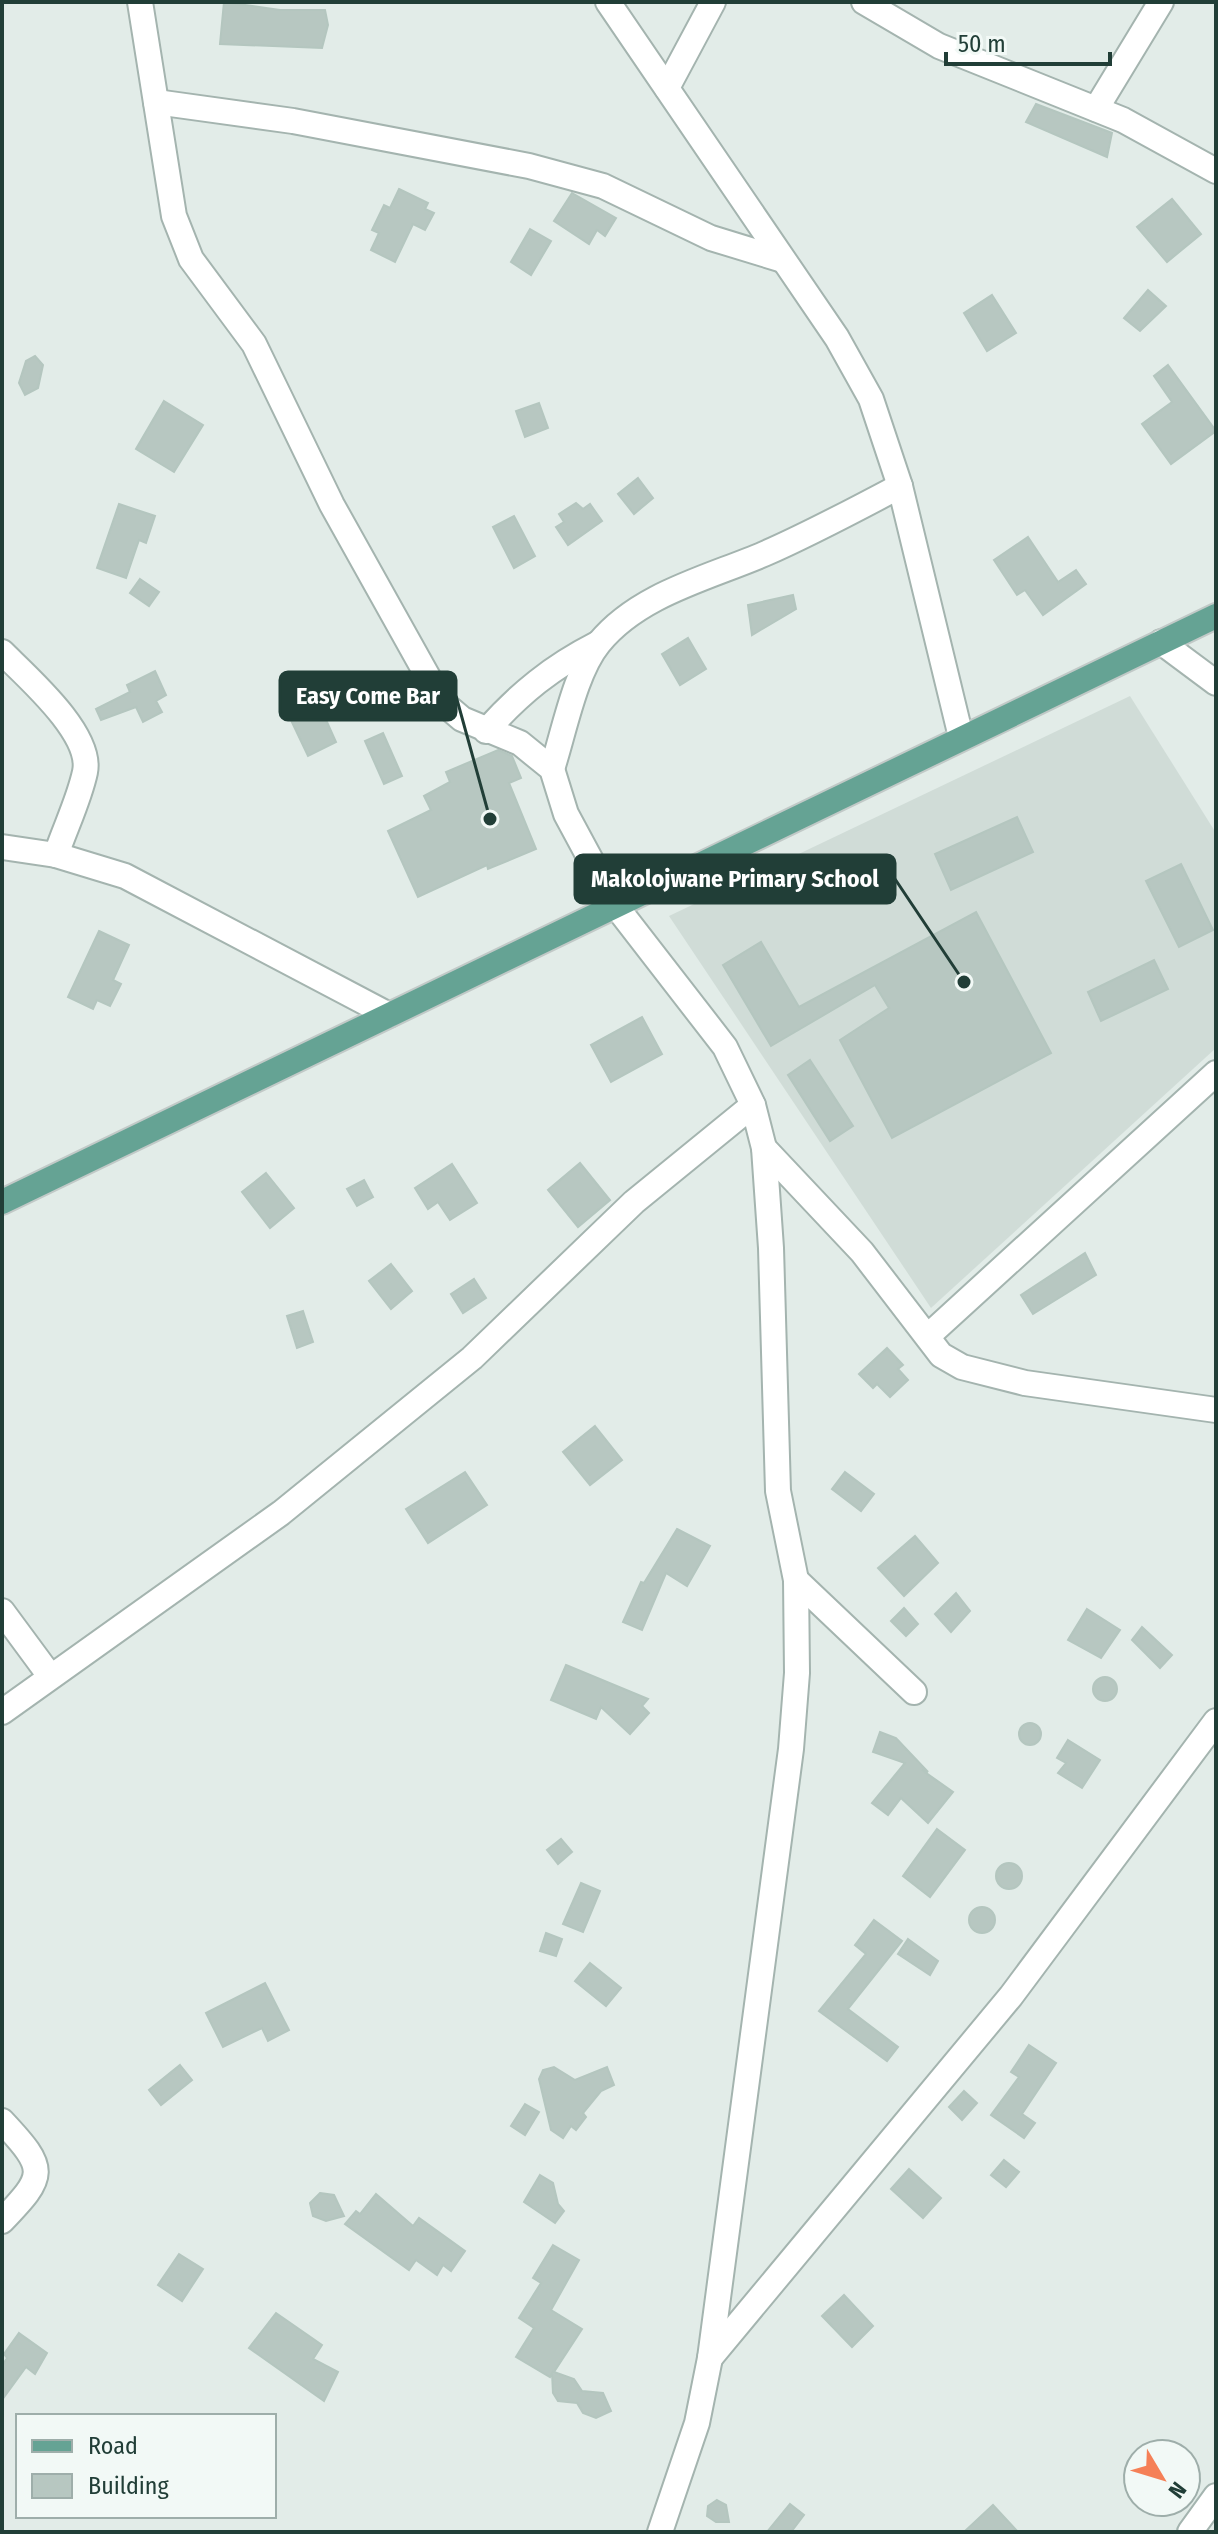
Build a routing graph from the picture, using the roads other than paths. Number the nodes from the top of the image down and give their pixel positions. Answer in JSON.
{"nodes":[{"id":1,"x":140,"y":2,"type":"edge"},
{"id":2,"x":608,"y":2,"type":"edge"},
{"id":3,"x":713,"y":2,"type":"edge"},
{"id":4,"x":1161,"y":2,"type":"edge"},
{"id":5,"x":878,"y":5,"type":"edge"},
{"id":6,"x":667,"y":88,"type":"junction"},
{"id":7,"x":156,"y":102,"type":"junction"},
{"id":8,"x":1096,"y":109,"type":"junction"},
{"id":9,"x":1216,"y":171,"type":"edge"},
{"id":10,"x":783,"y":260,"type":"junction"},
{"id":11,"x":900,"y":486,"type":"junction"},
{"id":12,"x":1216,"y":616,"type":"edge"},
{"id":13,"x":1161,"y":642,"type":"junction"},
{"id":14,"x":597,"y":644,"type":"junction"},
{"id":15,"x":2,"y":652,"type":"edge"},
{"id":16,"x":1216,"y":683,"type":"edge"},
{"id":17,"x":486,"y":731,"type":"junction"},
{"id":18,"x":961,"y":737,"type":"junction"},
{"id":19,"x":552,"y":769,"type":"junction"},
{"id":20,"x":2,"y":847,"type":"edge"},
{"id":21,"x":56,"y":855,"type":"junction"},
{"id":22,"x":615,"y":905,"type":"junction"},
{"id":23,"x":389,"y":1015,"type":"junction"},
{"id":24,"x":1216,"y":1073,"type":"edge"},
{"id":25,"x":753,"y":1105,"type":"junction"},
{"id":26,"x":764,"y":1148,"type":"junction"},
{"id":27,"x":2,"y":1202,"type":"edge"},
{"id":28,"x":928,"y":1336,"type":"junction"},
{"id":29,"x":1216,"y":1410,"type":"edge"},
{"id":30,"x":796,"y":1580,"type":"junction"},
{"id":31,"x":2,"y":1611,"type":"edge"},
{"id":32,"x":50,"y":1676,"type":"junction"},
{"id":33,"x":914,"y":1692,"type":"dead end"},
{"id":34,"x":2,"y":1712,"type":"edge"},
{"id":35,"x":1216,"y":1721,"type":"edge"},
{"id":36,"x":2,"y":2121,"type":"edge"},
{"id":37,"x":2,"y":2221,"type":"edge"},
{"id":38,"x":710,"y":2358,"type":"junction"},
{"id":39,"x":1216,"y":2496,"type":"edge"},
{"id":40,"x":660,"y":2532,"type":"edge"},
{"id":41,"x":1190,"y":2532,"type":"edge"}],
"edges":[{"from":1,"to":7,"type":"street"},
{"from":2,"to":6,"type":"street"},
{"from":3,"to":6,"type":"street"},
{"from":4,"to":8,"type":"street"},
{"from":5,"to":8,"type":"street"},
{"from":6,"to":10,"type":"street"},
{"from":7,"to":10,"type":"street"},
{"from":7,"to":17,"type":"street"},
{"from":8,"to":9,"type":"street"},
{"from":10,"to":11,"type":"street"},
{"from":11,"to":14,"type":"street"},
{"from":11,"to":18,"type":"street"},
{"from":12,"to":13,"type":"main road"},
{"from":13,"to":16,"type":"street"},
{"from":13,"to":18,"type":"main road"},
{"from":14,"to":17,"type":"street"},
{"from":14,"to":19,"type":"street"},
{"from":15,"to":21,"type":"street"},
{"from":17,"to":19,"type":"street"},
{"from":18,"to":22,"type":"main road"},
{"from":19,"to":22,"type":"street"},
{"from":20,"to":21,"type":"street"},
{"from":21,"to":23,"type":"street"},
{"from":22,"to":23,"type":"main road"},
{"from":22,"to":25,"type":"street"},
{"from":23,"to":27,"type":"main road"},
{"from":24,"to":28,"type":"street"},
{"from":25,"to":26,"type":"street"},
{"from":25,"to":32,"type":"street"},
{"from":26,"to":28,"type":"street"},
{"from":26,"to":30,"type":"street"},
{"from":28,"to":29,"type":"street"},
{"from":30,"to":33,"type":"street"},
{"from":30,"to":38,"type":"street"},
{"from":31,"to":32,"type":"street"},
{"from":32,"to":34,"type":"street"},
{"from":35,"to":38,"type":"street"},
{"from":36,"to":37,"type":"street"},
{"from":38,"to":40,"type":"street"},
{"from":39,"to":41,"type":"street"}]}
